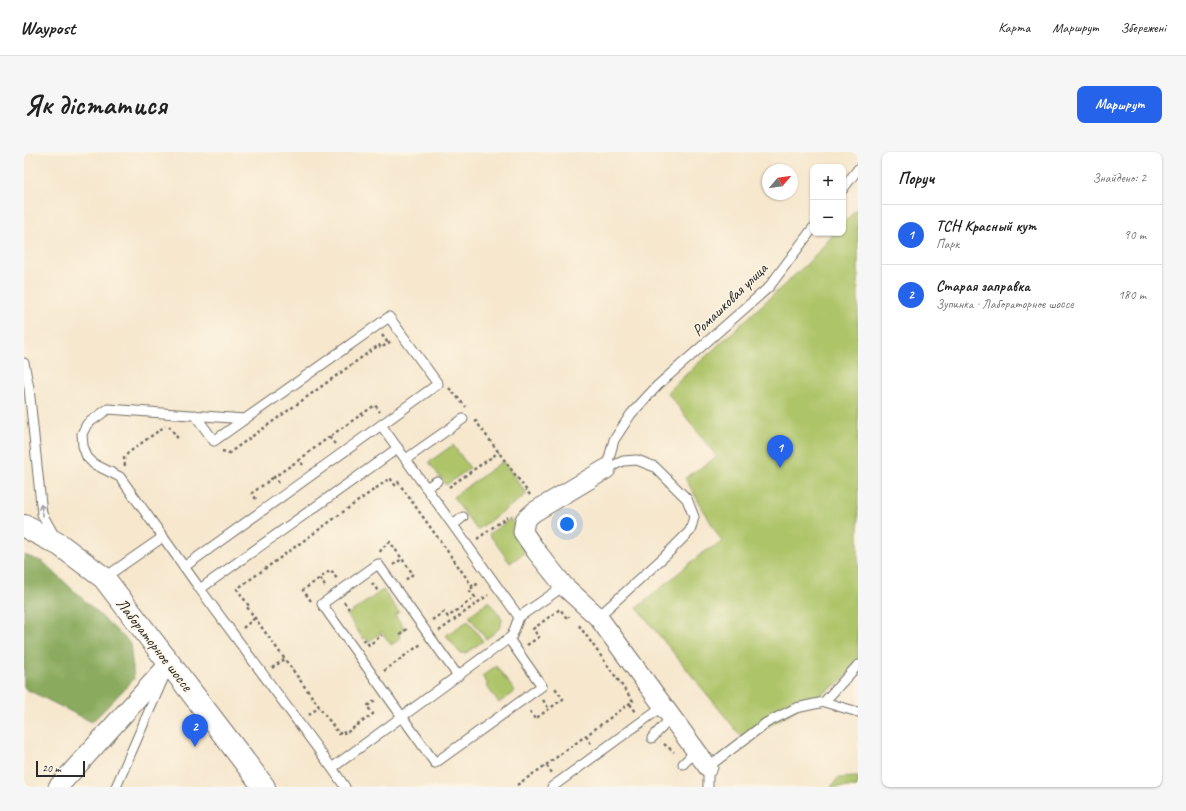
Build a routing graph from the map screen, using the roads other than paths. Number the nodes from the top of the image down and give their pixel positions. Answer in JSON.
{"nodes":[{"id":1,"x":858,"y":169,"type":"edge"},
{"id":2,"x":846,"y":185,"type":"edge"},
{"id":3,"x":810,"y":232,"type":"edge"},
{"id":4,"x":24,"y":363,"type":"edge"},
{"id":5,"x":195,"y":415,"type":"junction"},
{"id":6,"x":245,"y":419,"type":"junction"},
{"id":7,"x":463,"y":419,"type":"dead end"},
{"id":8,"x":381,"y":425,"type":"junction"},
{"id":9,"x":398,"y":448,"type":"junction"},
{"id":10,"x":406,"y":459,"type":"junction"},
{"id":11,"x":606,"y":469,"type":"junction"},
{"id":12,"x":437,"y":481,"type":"dead end"},
{"id":13,"x":426,"y":488,"type":"junction"},
{"id":14,"x":463,"y":517,"type":"road end"},
{"id":15,"x":453,"y":525,"type":"junction"},
{"id":16,"x":24,"y":526,"type":"edge"},
{"id":17,"x":163,"y":537,"type":"junction"},
{"id":18,"x":60,"y":545,"type":"junction"},
{"id":19,"x":184,"y":567,"type":"junction"},
{"id":20,"x":104,"y":578,"type":"junction"},
{"id":21,"x":564,"y":586,"type":"junction"},
{"id":22,"x":200,"y":589,"type":"junction"},
{"id":23,"x":519,"y":617,"type":"junction"},
{"id":24,"x":598,"y":617,"type":"junction"},
{"id":25,"x":509,"y":639,"type":"junction"},
{"id":26,"x":170,"y":663,"type":"junction"},
{"id":27,"x":858,"y":665,"type":"edge"},
{"id":28,"x":458,"y":676,"type":"junction"},
{"id":29,"x":824,"y":702,"type":"junction"},
{"id":30,"x":667,"y":712,"type":"junction"},
{"id":31,"x":858,"y":712,"type":"edge"},
{"id":32,"x":402,"y":717,"type":"junction"},
{"id":33,"x":652,"y":738,"type":"dead end"},
{"id":34,"x":696,"y":751,"type":"junction"},
{"id":35,"x":683,"y":764,"type":"dead end"},
{"id":36,"x":708,"y":767,"type":"junction"},
{"id":37,"x":332,"y":768,"type":"junction"},
{"id":38,"x":58,"y":787,"type":"edge"},
{"id":39,"x":116,"y":787,"type":"edge"},
{"id":40,"x":264,"y":787,"type":"edge"},
{"id":41,"x":345,"y":787,"type":"edge"},
{"id":42,"x":552,"y":787,"type":"edge"},
{"id":43,"x":708,"y":787,"type":"edge"}],
"edges":[{"from":1,"to":2,"type":"lane"},
{"from":3,"to":11,"type":"lane","name":"Ромашковая улица"},
{"from":18,"to":4,"type":"lane","one_way":true},
{"from":5,"to":6,"type":"lane"},
{"from":5,"to":6,"type":"lane"},
{"from":5,"to":17,"type":"lane"},
{"from":6,"to":8,"type":"lane"},
{"from":7,"to":10,"type":"lane"},
{"from":8,"to":9,"type":"lane"},
{"from":8,"to":19,"type":"lane"},
{"from":9,"to":10,"type":"lane"},
{"from":9,"to":22,"type":"lane"},
{"from":10,"to":13,"type":"lane"},
{"from":11,"to":21,"type":"street"},
{"from":11,"to":24,"type":"lane"},
{"from":12,"to":13,"type":"lane"},
{"from":13,"to":15,"type":"lane"},
{"from":14,"to":15,"type":"lane"},
{"from":15,"to":23,"type":"lane"},
{"from":16,"to":18,"type":"main road","name":"Лабораторное шоссе"},
{"from":17,"to":19,"type":"lane"},
{"from":17,"to":20,"type":"lane"},
{"from":18,"to":20,"type":"main road","name":"Лабораторное шоссе"},
{"from":19,"to":22,"type":"lane"},
{"from":20,"to":26,"type":"main road","name":"Лабораторное шоссе"},
{"from":21,"to":23,"type":"lane"},
{"from":21,"to":24,"type":"street"},
{"from":22,"to":37,"type":"lane"},
{"from":23,"to":25,"type":"lane"},
{"from":24,"to":30,"type":"street"},
{"from":25,"to":28,"type":"lane"},
{"from":25,"to":32,"type":"lane"},
{"from":26,"to":38,"type":"street"},
{"from":26,"to":39,"type":"lane"},
{"from":26,"to":40,"type":"main road","name":"Лабораторное шоссе"},
{"from":27,"to":29,"type":"lane"},
{"from":28,"to":32,"type":"lane"},
{"from":28,"to":32,"type":"lane"},
{"from":29,"to":31,"type":"lane"},
{"from":29,"to":36,"type":"lane"},
{"from":30,"to":33,"type":"lane"},
{"from":30,"to":34,"type":"street"},
{"from":30,"to":42,"type":"lane"},
{"from":32,"to":37,"type":"lane"},
{"from":34,"to":35,"type":"lane"},
{"from":34,"to":36,"type":"street"},
{"from":36,"to":43,"type":"lane"},
{"from":37,"to":41,"type":"lane"}]}
